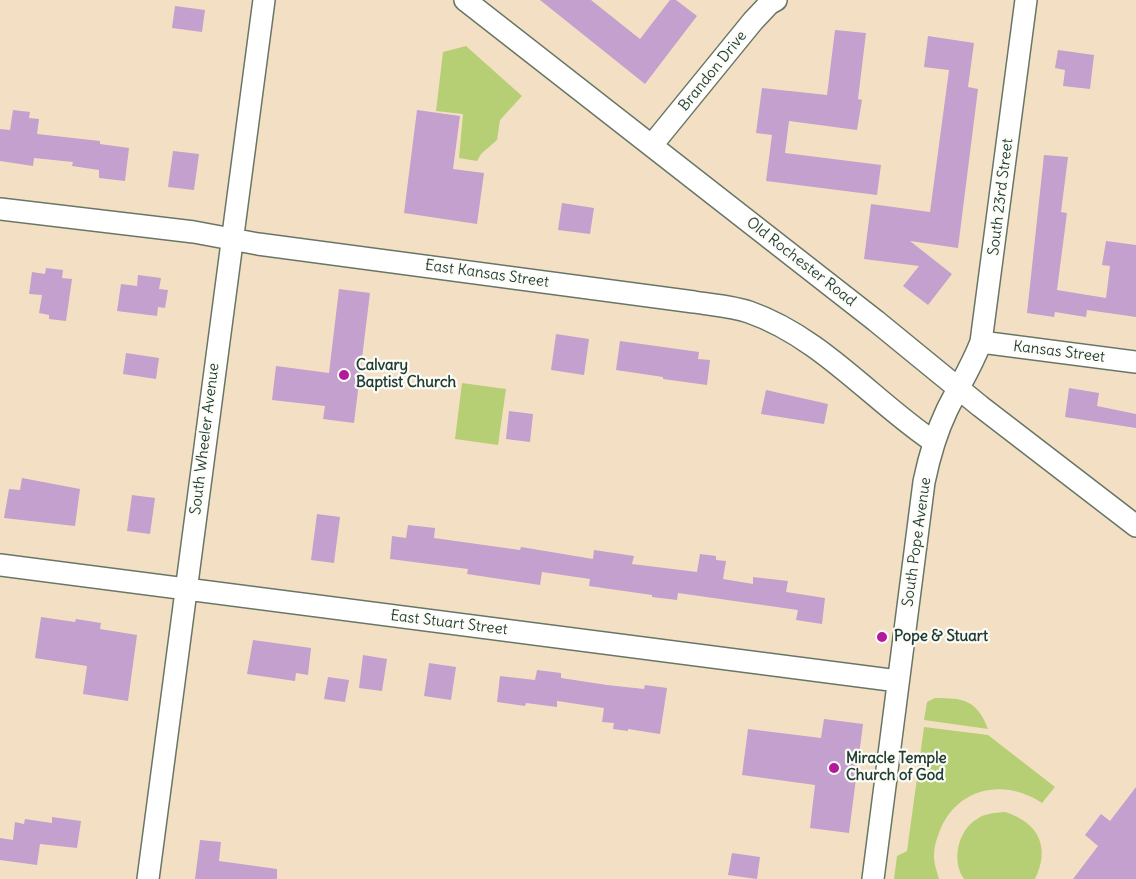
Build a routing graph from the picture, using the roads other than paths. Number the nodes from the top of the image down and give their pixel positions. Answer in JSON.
{"nodes":[{"id":1,"x":264,"y":0,"type":"edge"},
{"id":2,"x":465,"y":0,"type":"edge"},
{"id":3,"x":1026,"y":0,"type":"edge"},
{"id":4,"x":773,"y":2,"type":"edge"},
{"id":5,"x":652,"y":145,"type":"junction"},
{"id":6,"x":0,"y":209,"type":"edge"},
{"id":7,"x":231,"y":239,"type":"junction"},
{"id":8,"x":981,"y":342,"type":"junction"},
{"id":9,"x":1136,"y":362,"type":"edge"},
{"id":10,"x":959,"y":389,"type":"junction"},
{"id":11,"x":934,"y":442,"type":"junction"},
{"id":12,"x":1136,"y":526,"type":"edge"},
{"id":13,"x":0,"y":565,"type":"edge"},
{"id":14,"x":187,"y":590,"type":"junction"},
{"id":15,"x":898,"y":681,"type":"junction"},
{"id":16,"x":148,"y":879,"type":"edge"},
{"id":17,"x":873,"y":879,"type":"edge"}],
"edges":[{"from":1,"to":7,"type":"street","name":"South Wheeler Avenue"},
{"from":2,"to":5,"type":"street","name":"Old Rochester Road"},
{"from":3,"to":8,"type":"street","name":"South 23rd Street"},
{"from":4,"to":5,"type":"street","name":"Brandon Drive"},
{"from":5,"to":10,"type":"street","name":"Old Rochester Road"},
{"from":6,"to":7,"type":"street","name":"East Kansas Street"},
{"from":7,"to":11,"type":"street","name":"East Kansas Street"},
{"from":7,"to":14,"type":"street","name":"South Wheeler Avenue"},
{"from":8,"to":9,"type":"street","name":"Kansas Street"},
{"from":8,"to":10,"type":"street","name":"South 23rd Street"},
{"from":10,"to":11,"type":"street","name":"South Pope Avenue"},
{"from":10,"to":12,"type":"street","name":"Old Rochester Road"},
{"from":11,"to":15,"type":"street","name":"South Pope Avenue"},
{"from":13,"to":14,"type":"street","name":"East Stuart Street"},
{"from":14,"to":15,"type":"street","name":"East Stuart Street"},
{"from":14,"to":16,"type":"street","name":"South Wheeler Avenue"},
{"from":15,"to":17,"type":"street","name":"South Pope Avenue"}]}
